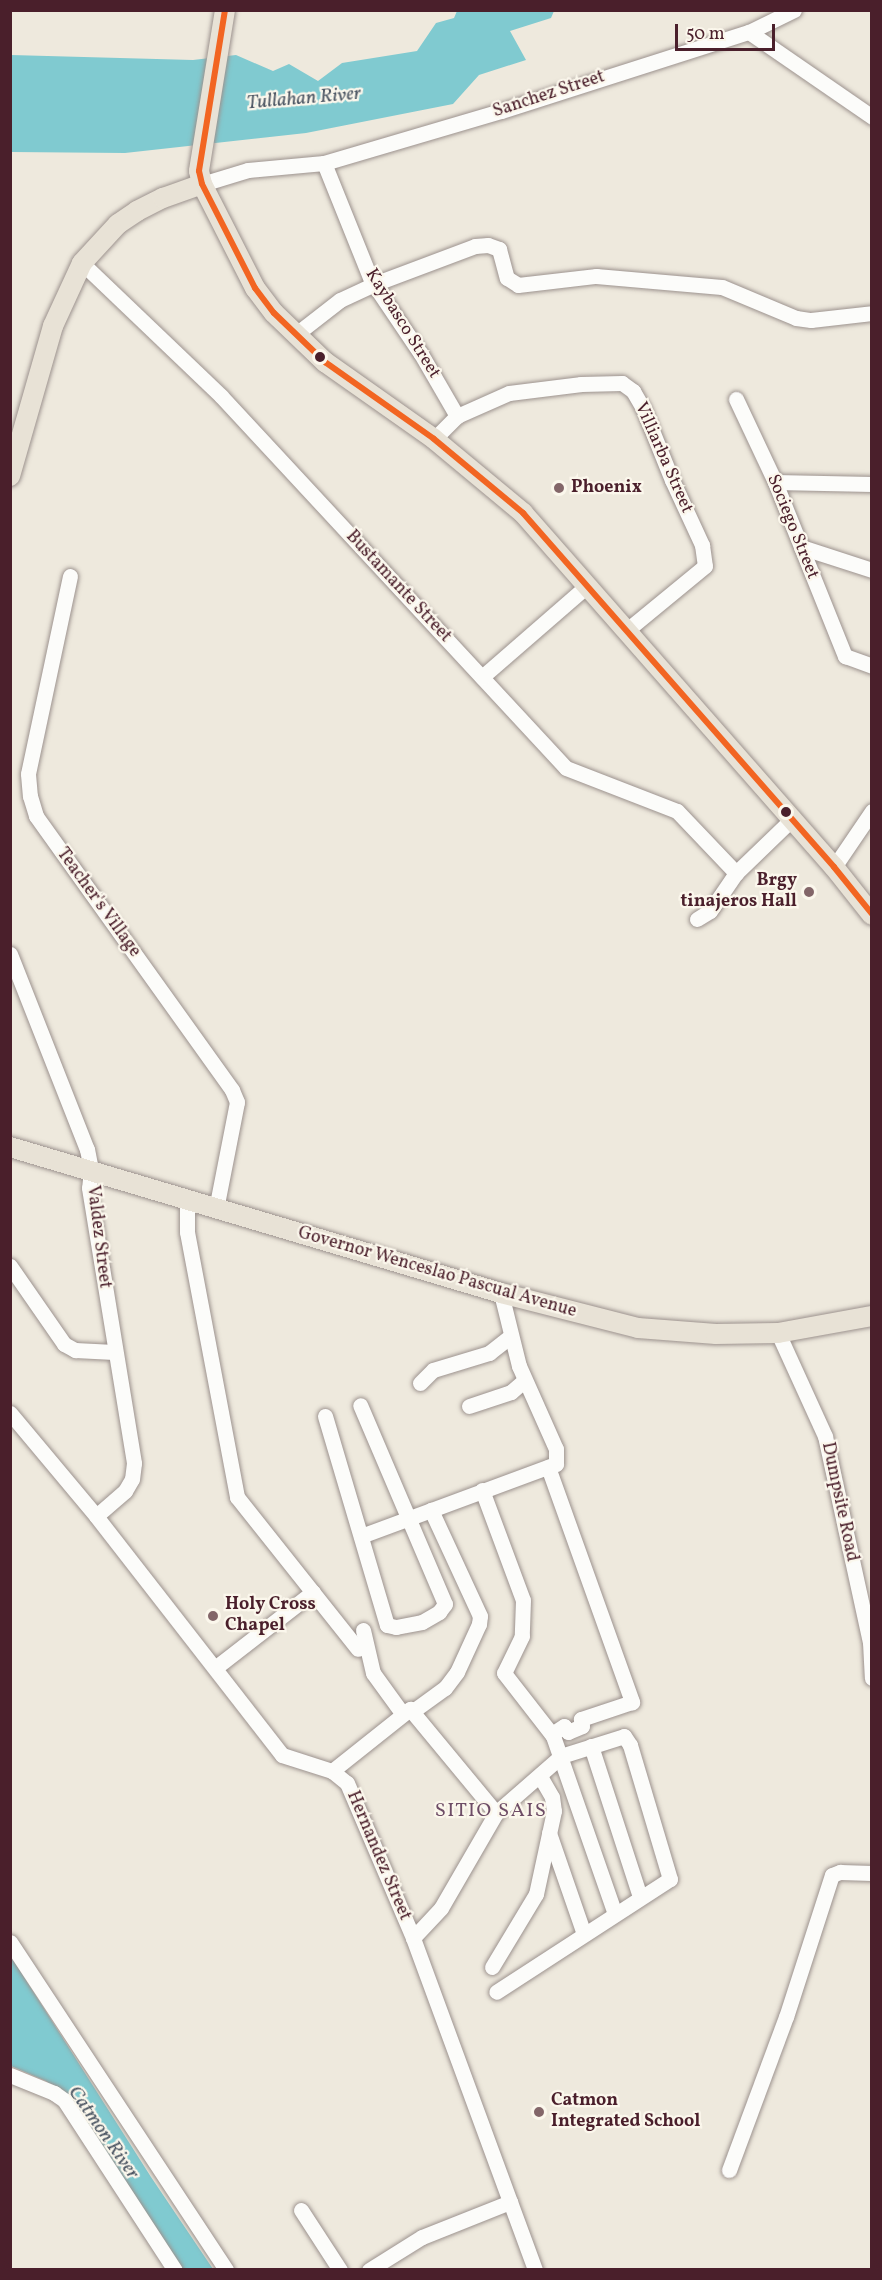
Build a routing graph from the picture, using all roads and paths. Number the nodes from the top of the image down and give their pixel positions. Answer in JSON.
{"nodes":[{"id":1,"x":225,"y":10,"type":"edge"},
{"id":2,"x":794,"y":10,"type":"edge"},
{"id":3,"x":748,"y":32,"type":"junction"},
{"id":4,"x":872,"y":117,"type":"edge"},
{"id":5,"x":324,"y":163,"type":"junction"},
{"id":6,"x":202,"y":184,"type":"junction"},
{"id":7,"x":82,"y":263,"type":"junction"},
{"id":8,"x":374,"y":284,"type":"junction"},
{"id":9,"x":872,"y":313,"type":"edge"},
{"id":10,"x":295,"y":335,"type":"junction"},
{"id":11,"x":736,"y":399,"type":"dead end"},
{"id":12,"x":457,"y":416,"type":"junction"},
{"id":13,"x":434,"y":439,"type":"junction"},
{"id":14,"x":10,"y":477,"type":"edge"},
{"id":15,"x":775,"y":482,"type":"junction"},
{"id":16,"x":872,"y":483,"type":"edge"},
{"id":17,"x":801,"y":547,"type":"junction"},
{"id":18,"x":872,"y":570,"type":"edge"},
{"id":19,"x":70,"y":576,"type":"dead end"},
{"id":20,"x":588,"y":585,"type":"junction"},
{"id":21,"x":627,"y":630,"type":"junction"},
{"id":22,"x":872,"y":666,"type":"edge"},
{"id":23,"x":482,"y":677,"type":"junction"},
{"id":24,"x":872,"y":811,"type":"edge"},
{"id":25,"x":792,"y":819,"type":"junction"},
{"id":26,"x":834,"y":867,"type":"junction"},
{"id":27,"x":736,"y":873,"type":"junction"},
{"id":28,"x":872,"y":915,"type":"edge"},
{"id":29,"x":697,"y":919,"type":"dead end"},
{"id":30,"x":10,"y":954,"type":"edge"},
{"id":31,"x":10,"y":1147,"type":"edge"},
{"id":32,"x":91,"y":1170,"type":"junction"},
{"id":33,"x":187,"y":1202,"type":"junction"},
{"id":34,"x":216,"y":1209,"type":"junction"},
{"id":35,"x":10,"y":1266,"type":"edge"},
{"id":36,"x":501,"y":1293,"type":"junction"},
{"id":37,"x":872,"y":1316,"type":"edge"},
{"id":38,"x":778,"y":1333,"type":"junction"},
{"id":39,"x":511,"y":1336,"type":"junction"},
{"id":40,"x":114,"y":1352,"type":"junction"},
{"id":41,"x":525,"y":1380,"type":"junction"},
{"id":42,"x":420,"y":1383,"type":"dead end"},
{"id":43,"x":360,"y":1405,"type":"dead end"},
{"id":44,"x":469,"y":1406,"type":"dead end"},
{"id":45,"x":10,"y":1413,"type":"edge"},
{"id":46,"x":325,"y":1416,"type":"dead end"},
{"id":47,"x":548,"y":1467,"type":"junction"},
{"id":48,"x":482,"y":1490,"type":"junction"},
{"id":49,"x":432,"y":1510,"type":"junction"},
{"id":50,"x":96,"y":1516,"type":"junction"},
{"id":51,"x":407,"y":1520,"type":"junction"},
{"id":52,"x":362,"y":1536,"type":"junction"},
{"id":53,"x":313,"y":1592,"type":"junction"},
{"id":54,"x":363,"y":1630,"type":"dead end"},
{"id":55,"x":358,"y":1649,"type":"dead end"},
{"id":56,"x":215,"y":1668,"type":"junction"},
{"id":57,"x":872,"y":1678,"type":"edge"},
{"id":58,"x":408,"y":1712,"type":"junction"},
{"id":59,"x":552,"y":1734,"type":"junction"},
{"id":60,"x":591,"y":1746,"type":"junction"},
{"id":61,"x":561,"y":1756,"type":"junction"},
{"id":62,"x":332,"y":1771,"type":"junction"},
{"id":63,"x":540,"y":1776,"type":"junction"},
{"id":64,"x":496,"y":1814,"type":"junction"},
{"id":65,"x":549,"y":1833,"type":"junction"},
{"id":66,"x":872,"y":1873,"type":"edge"},
{"id":67,"x":640,"y":1897,"type":"junction"},
{"id":68,"x":615,"y":1914,"type":"junction"},
{"id":69,"x":584,"y":1934,"type":"junction"},
{"id":70,"x":413,"y":1938,"type":"junction"},
{"id":71,"x":10,"y":1942,"type":"edge"},
{"id":72,"x":492,"y":1967,"type":"dead end"},
{"id":73,"x":496,"y":1992,"type":"dead end"},
{"id":74,"x":10,"y":2075,"type":"edge"},
{"id":75,"x":729,"y":2170,"type":"dead end"},
{"id":76,"x":510,"y":2202,"type":"junction"},
{"id":77,"x":301,"y":2210,"type":"dead end"},
{"id":78,"x":175,"y":2270,"type":"edge"},
{"id":79,"x":226,"y":2270,"type":"edge"},
{"id":80,"x":340,"y":2270,"type":"edge"},
{"id":81,"x":369,"y":2270,"type":"edge"},
{"id":82,"x":535,"y":2270,"type":"edge"}],
"edges":[{"from":1,"to":6,"type":"main road"},
{"from":2,"to":3,"type":"street","name":"Sanchez Street"},
{"from":3,"to":4,"type":"street"},
{"from":3,"to":5,"type":"street","name":"Sanchez Street"},
{"from":5,"to":6,"type":"street","name":"Sanchez Street"},
{"from":5,"to":8,"type":"street","name":"Kaybasco Street"},
{"from":6,"to":7,"type":"main road"},
{"from":6,"to":10,"type":"main road"},
{"from":7,"to":14,"type":"main road"},
{"from":7,"to":23,"type":"street","name":"Bustamante Street"},
{"from":8,"to":9,"type":"street"},
{"from":8,"to":10,"type":"street"},
{"from":8,"to":12,"type":"street","name":"Kaybasco Street"},
{"from":10,"to":13,"type":"main road"},
{"from":11,"to":15,"type":"street","name":"Sociego Street"},
{"from":12,"to":13,"type":"street","name":"Villiarba Street"},
{"from":12,"to":21,"type":"street","name":"Villiarba Street"},
{"from":13,"to":20,"type":"main road"},
{"from":15,"to":16,"type":"street"},
{"from":15,"to":17,"type":"street","name":"Sociego Street"},
{"from":17,"to":18,"type":"street"},
{"from":17,"to":22,"type":"street","name":"Sociego Street"},
{"from":19,"to":34,"type":"street","name":"Teacher's Village"},
{"from":20,"to":21,"type":"main road"},
{"from":20,"to":23,"type":"street"},
{"from":21,"to":25,"type":"main road"},
{"from":23,"to":27,"type":"street","name":"Bustamante Street"},
{"from":24,"to":26,"type":"street"},
{"from":25,"to":26,"type":"main road"},
{"from":25,"to":27,"type":"street"},
{"from":26,"to":28,"type":"main road"},
{"from":27,"to":29,"type":"street"},
{"from":30,"to":32,"type":"street","name":"Valdez Street"},
{"from":31,"to":32,"type":"main road","name":"Governor Wenceslao Pascual Avenue"},
{"from":32,"to":33,"type":"main road","name":"Governor Wenceslao Pascual Avenue"},
{"from":32,"to":40,"type":"street","name":"Valdez Street"},
{"from":33,"to":34,"type":"main road","name":"Governor Wenceslao Pascual Avenue"},
{"from":33,"to":53,"type":"street"},
{"from":34,"to":36,"type":"main road","name":"Governor Wenceslao Pascual Avenue"},
{"from":35,"to":40,"type":"street"},
{"from":36,"to":38,"type":"main road","name":"Governor Wenceslao Pascual Avenue"},
{"from":36,"to":39,"type":"street"},
{"from":37,"to":38,"type":"main road","name":"Governor Wenceslao Pascual Avenue"},
{"from":38,"to":57,"type":"street","name":"Dumpsite Road"},
{"from":39,"to":41,"type":"street"},
{"from":39,"to":42,"type":"street"},
{"from":40,"to":50,"type":"street","name":"Valdez Street"},
{"from":41,"to":44,"type":"street"},
{"from":41,"to":47,"type":"street"},
{"from":43,"to":51,"type":"street"},
{"from":45,"to":50,"type":"street","name":"Hernandez Street"},
{"from":46,"to":52,"type":"street"},
{"from":47,"to":48,"type":"street"},
{"from":47,"to":59,"type":"street"},
{"from":48,"to":49,"type":"street"},
{"from":48,"to":59,"type":"street"},
{"from":49,"to":51,"type":"street"},
{"from":49,"to":58,"type":"street"},
{"from":50,"to":56,"type":"street","name":"Hernandez Street"},
{"from":51,"to":52,"type":"street"},
{"from":51,"to":52,"type":"street"},
{"from":53,"to":55,"type":"street"},
{"from":53,"to":56,"type":"street"},
{"from":54,"to":58,"type":"street"},
{"from":56,"to":62,"type":"street","name":"Hernandez Street"},
{"from":58,"to":62,"type":"street"},
{"from":58,"to":64,"type":"street"},
{"from":59,"to":61,"type":"street"},
{"from":60,"to":61,"type":"street"},
{"from":60,"to":67,"type":"street"},
{"from":60,"to":67,"type":"street"},
{"from":61,"to":63,"type":"street"},
{"from":61,"to":68,"type":"street"},
{"from":62,"to":70,"type":"street","name":"Hernandez Street"},
{"from":63,"to":64,"type":"street"},
{"from":63,"to":65,"type":"street"},
{"from":64,"to":70,"type":"street"},
{"from":65,"to":69,"type":"street"},
{"from":65,"to":72,"type":"street"},
{"from":66,"to":75,"type":"street"},
{"from":67,"to":68,"type":"street"},
{"from":68,"to":69,"type":"street"},
{"from":69,"to":73,"type":"street"},
{"from":70,"to":76,"type":"street","name":"Hernandez Street"},
{"from":71,"to":79,"type":"street"},
{"from":74,"to":78,"type":"street"},
{"from":76,"to":81,"type":"street"},
{"from":76,"to":82,"type":"street","name":"Hernandez Street"},
{"from":77,"to":80,"type":"street"}]}
